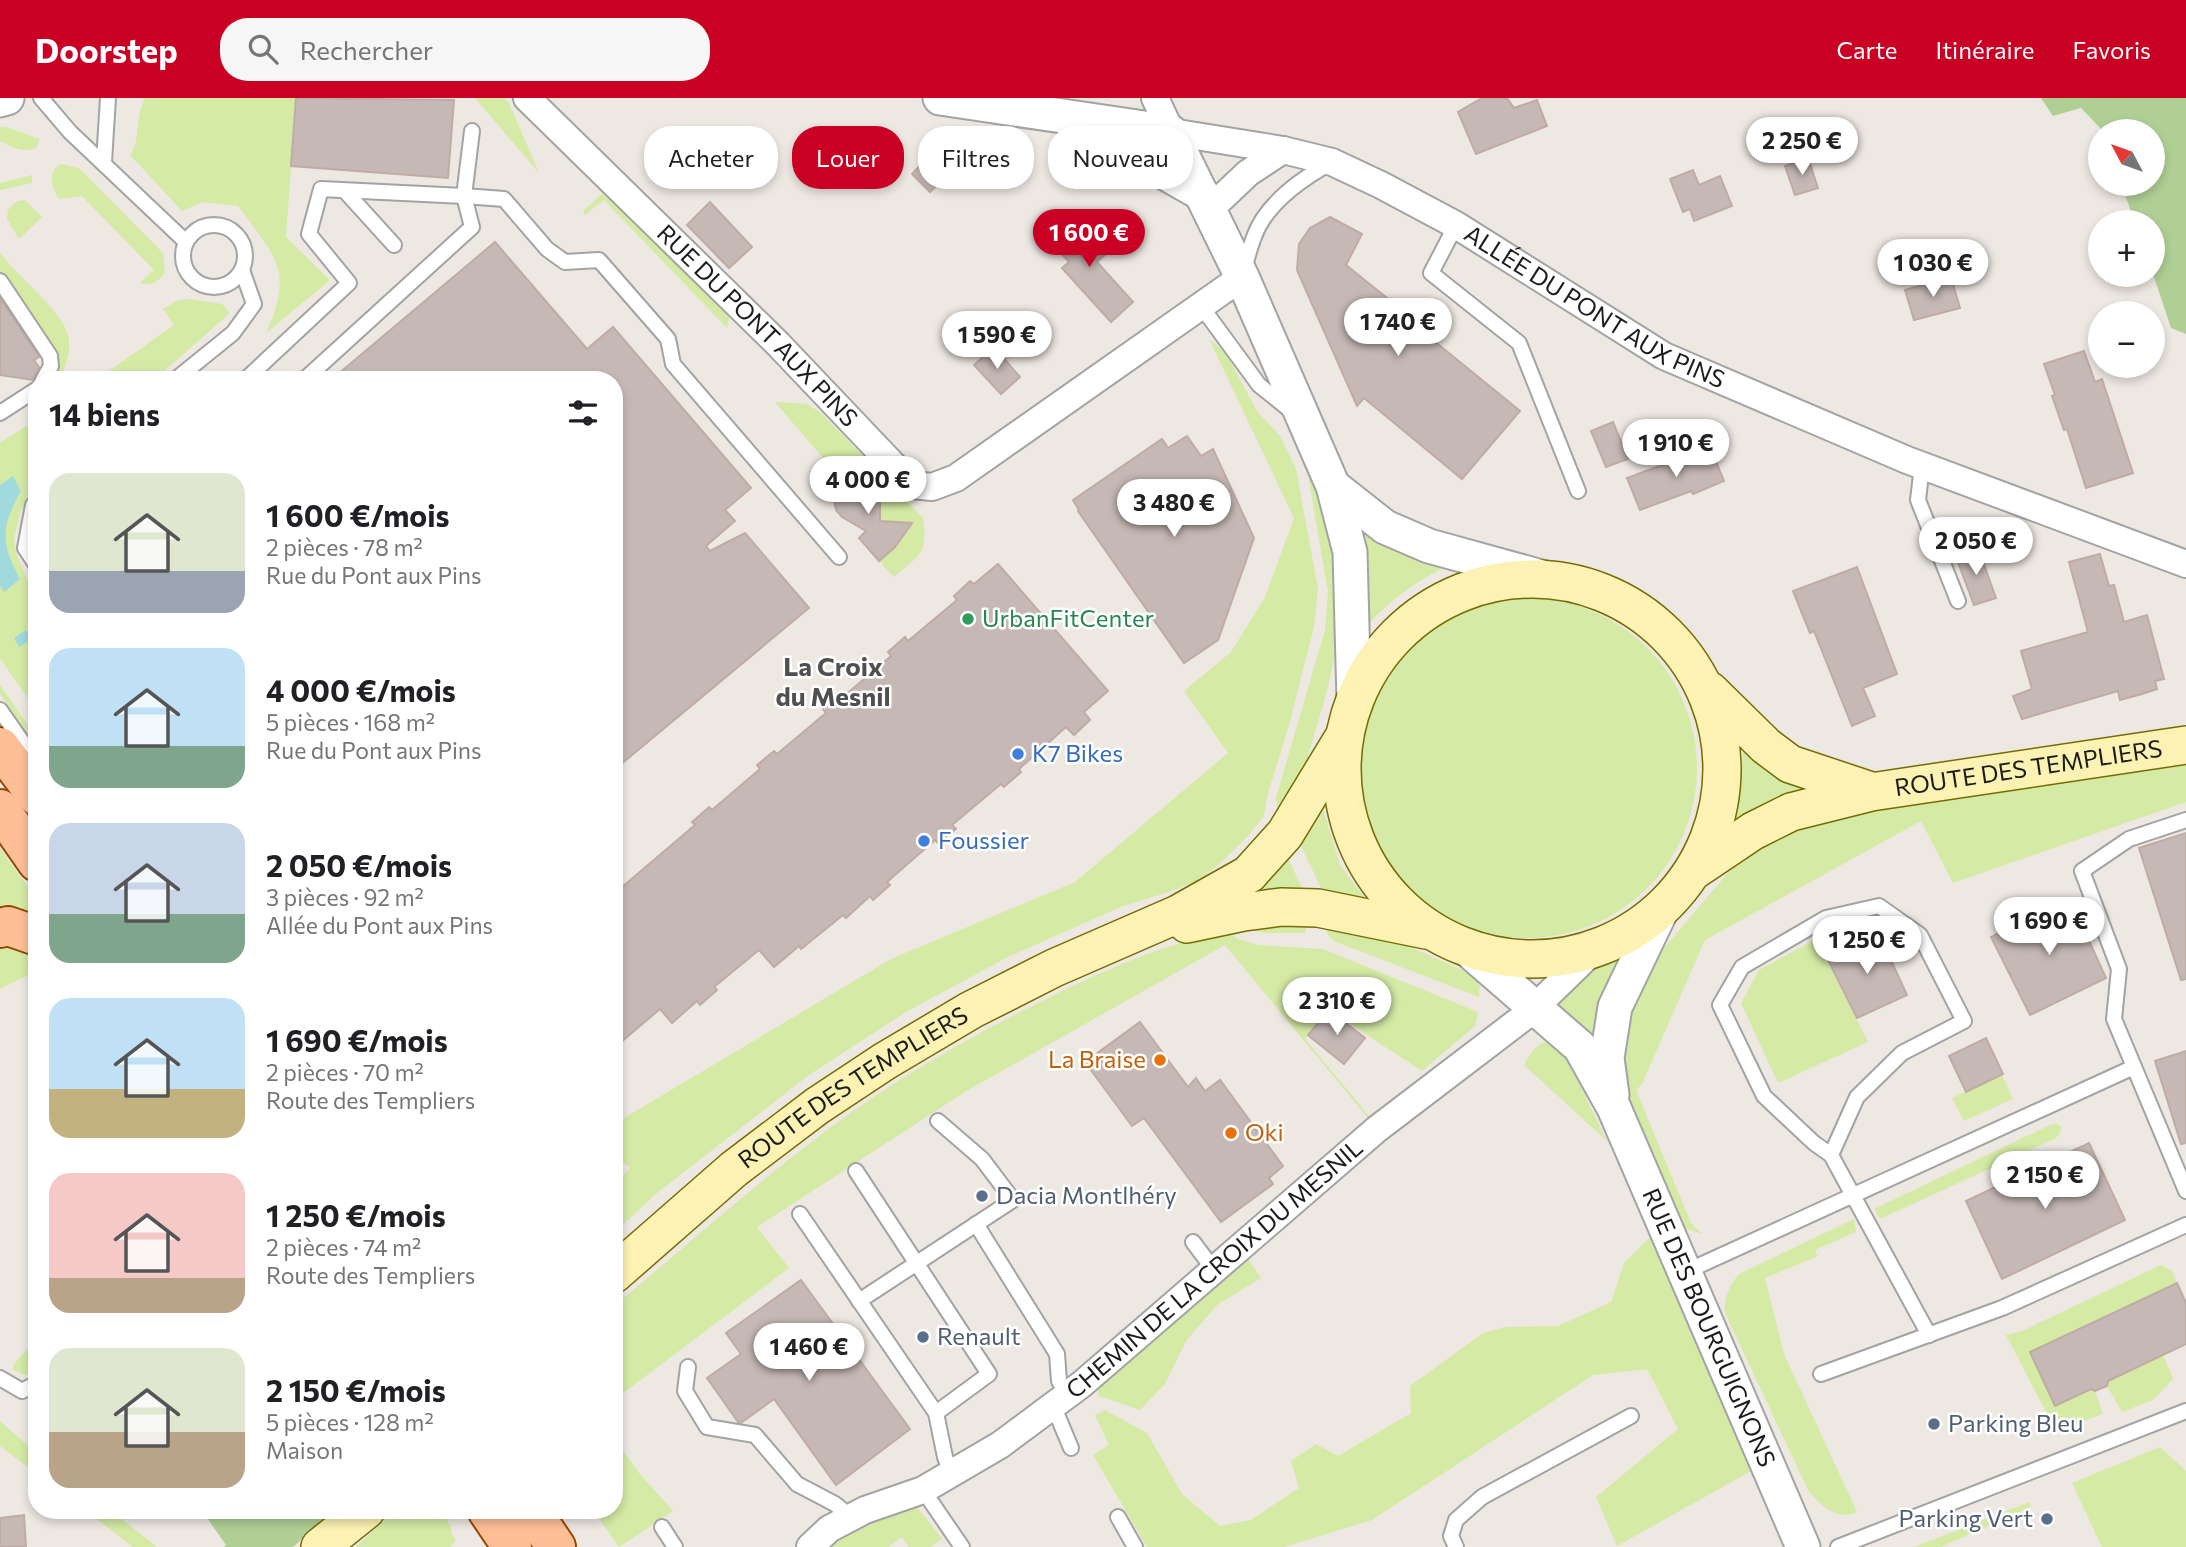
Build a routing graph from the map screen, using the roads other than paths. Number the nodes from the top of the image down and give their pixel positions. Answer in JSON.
{"nodes":[{"id":1,"x":7,"y":98,"type":"edge"},
{"id":2,"x":41,"y":98,"type":"edge"},
{"id":3,"x":108,"y":98,"type":"edge"},
{"id":4,"x":527,"y":98,"type":"edge"},
{"id":5,"x":940,"y":98,"type":"edge"},
{"id":6,"x":1154,"y":98,"type":"edge"},
{"id":7,"x":0,"y":100,"type":"edge"},
{"id":8,"x":1067,"y":117,"type":"junction"},
{"id":9,"x":1129,"y":126,"type":"edge"},
{"id":10,"x":1168,"y":126,"type":"edge"},
{"id":11,"x":472,"y":131,"type":"dead end"},
{"id":12,"x":1193,"y":136,"type":"edge"},
{"id":13,"x":1283,"y":150,"type":"junction"},
{"id":14,"x":104,"y":162,"type":"junction"},
{"id":15,"x":1332,"y":162,"type":"junction"},
{"id":16,"x":1193,"y":175,"type":"edge"},
{"id":17,"x":345,"y":191,"type":"junction"},
{"id":18,"x":464,"y":196,"type":"junction"},
{"id":19,"x":1206,"y":201,"type":"junction"},
{"id":20,"x":1455,"y":225,"type":"junction"},
{"id":21,"x":186,"y":242,"type":"junction"},
{"id":22,"x":394,"y":245,"type":"dead end"},
{"id":23,"x":242,"y":270,"type":"junction"},
{"id":24,"x":1242,"y":277,"type":"junction"},
{"id":25,"x":0,"y":281,"type":"edge"},
{"id":26,"x":1201,"y":306,"type":"junction"},
{"id":27,"x":48,"y":371,"type":"edge"},
{"id":28,"x":186,"y":371,"type":"edge"},
{"id":29,"x":254,"y":371,"type":"edge"},
{"id":30,"x":314,"y":371,"type":"edge"},
{"id":31,"x":28,"y":395,"type":"edge"},
{"id":32,"x":0,"y":413,"type":"edge"},
{"id":33,"x":1305,"y":422,"type":"junction"},
{"id":34,"x":1922,"y":466,"type":"junction"},
{"id":35,"x":1333,"y":486,"type":"junction"},
{"id":36,"x":1578,"y":491,"type":"dead end"},
{"id":37,"x":28,"y":532,"type":"edge"},
{"id":38,"x":28,"y":552,"type":"edge"},
{"id":39,"x":839,"y":557,"type":"dead end"},
{"id":40,"x":2186,"y":565,"type":"edge"},
{"id":41,"x":1545,"y":578,"type":"junction"},
{"id":42,"x":1958,"y":601,"type":"dead end"},
{"id":43,"x":1704,"y":685,"type":"junction"},
{"id":44,"x":1354,"y":701,"type":"junction"},
{"id":45,"x":0,"y":710,"type":"edge"},
{"id":46,"x":1345,"y":736,"type":"junction"},
{"id":47,"x":2186,"y":745,"type":"edge"},
{"id":48,"x":0,"y":747,"type":"edge"},
{"id":49,"x":28,"y":750,"type":"edge"},
{"id":50,"x":28,"y":784,"type":"edge"},
{"id":51,"x":1871,"y":792,"type":"junction"},
{"id":52,"x":0,"y":809,"type":"edge"},
{"id":53,"x":2186,"y":820,"type":"edge"},
{"id":54,"x":28,"y":849,"type":"edge"},
{"id":55,"x":1693,"y":872,"type":"junction"},
{"id":56,"x":1662,"y":909,"type":"junction"},
{"id":57,"x":0,"y":928,"type":"edge"},
{"id":58,"x":1431,"y":931,"type":"junction"},
{"id":59,"x":28,"y":933,"type":"edge"},
{"id":60,"x":1119,"y":941,"type":"junction"},
{"id":61,"x":1466,"y":948,"type":"junction"},
{"id":62,"x":1594,"y":950,"type":"junction"},
{"id":63,"x":1535,"y":1007,"type":"junction"},
{"id":64,"x":2134,"y":1067,"type":"junction"},
{"id":65,"x":1614,"y":1108,"type":"junction"},
{"id":66,"x":939,"y":1121,"type":"dead end"},
{"id":67,"x":1831,"y":1155,"type":"junction"},
{"id":68,"x":856,"y":1171,"type":"dead end"},
{"id":69,"x":2186,"y":1191,"type":"edge"},
{"id":70,"x":1851,"y":1195,"type":"junction"},
{"id":71,"x":800,"y":1214,"type":"dead end"},
{"id":72,"x":976,"y":1224,"type":"junction"},
{"id":73,"x":2186,"y":1225,"type":"edge"},
{"id":74,"x":1193,"y":1242,"type":"dead end"},
{"id":75,"x":917,"y":1263,"type":"junction"},
{"id":76,"x":623,"y":1266,"type":"edge"},
{"id":77,"x":1214,"y":1270,"type":"junction"},
{"id":78,"x":1685,"y":1272,"type":"junction"},
{"id":79,"x":859,"y":1301,"type":"junction"},
{"id":80,"x":1929,"y":1335,"type":"junction"},
{"id":81,"x":688,"y":1367,"type":"dead end"},
{"id":82,"x":1821,"y":1374,"type":"dead end"},
{"id":83,"x":0,"y":1378,"type":"edge"},
{"id":84,"x":28,"y":1388,"type":"edge"},
{"id":85,"x":1061,"y":1400,"type":"junction"},
{"id":86,"x":2186,"y":1411,"type":"edge"},
{"id":87,"x":936,"y":1413,"type":"junction"},
{"id":88,"x":1630,"y":1416,"type":"dead end"},
{"id":89,"x":1070,"y":1448,"type":"dead end"},
{"id":90,"x":951,"y":1473,"type":"junction"},
{"id":91,"x":923,"y":1490,"type":"junction"},
{"id":92,"x":851,"y":1517,"type":"junction"},
{"id":93,"x":1118,"y":1517,"type":"dead end"},
{"id":94,"x":356,"y":1519,"type":"edge"},
{"id":95,"x":359,"y":1519,"type":"edge"},
{"id":96,"x":493,"y":1519,"type":"edge"},
{"id":97,"x":537,"y":1519,"type":"edge"},
{"id":98,"x":662,"y":1527,"type":"dead end"},
{"id":99,"x":1800,"y":1546,"type":"edge"},
{"id":100,"x":320,"y":1547,"type":"edge"},
{"id":101,"x":336,"y":1547,"type":"edge"},
{"id":102,"x":512,"y":1547,"type":"edge"},
{"id":103,"x":556,"y":1547,"type":"edge"},
{"id":104,"x":675,"y":1547,"type":"edge"},
{"id":105,"x":810,"y":1547,"type":"edge"},
{"id":106,"x":962,"y":1547,"type":"edge"},
{"id":107,"x":1135,"y":1547,"type":"edge"},
{"id":108,"x":1457,"y":1547,"type":"edge"},
{"id":109,"x":1838,"y":1547,"type":"edge"}],
"edges":[{"from":1,"to":7,"type":"street"},
{"from":2,"to":14,"type":"lane"},
{"from":3,"to":14,"type":"lane"},
{"from":4,"to":26,"type":"street","name":"RUE DU PONT AUX PINS"},
{"from":5,"to":8,"type":"street"},
{"from":6,"to":10,"type":"street"},
{"from":8,"to":9,"type":"street"},
{"from":8,"to":19,"type":"street"},
{"from":11,"to":18,"type":"lane"},
{"from":12,"to":13,"type":"street","name":"ALLÉE DU PONT AUX PINS"},
{"from":13,"to":15,"type":"street","name":"ALLÉE DU PONT AUX PINS"},
{"from":13,"to":19,"type":"street"},
{"from":14,"to":21,"type":"lane"},
{"from":15,"to":20,"type":"street","name":"ALLÉE DU PONT AUX PINS"},
{"from":15,"to":24,"type":"lane"},
{"from":16,"to":19,"type":"street"},
{"from":17,"to":18,"type":"lane"},
{"from":17,"to":22,"type":"lane"},
{"from":17,"to":29,"type":"lane"},
{"from":18,"to":30,"type":"lane"},
{"from":18,"to":39,"type":"lane"},
{"from":19,"to":24,"type":"street"},
{"from":20,"to":34,"type":"street","name":"ALLÉE DU PONT AUX PINS"},
{"from":20,"to":36,"type":"lane"},
{"from":21,"to":23,"type":"lane"},
{"from":21,"to":23,"type":"lane"},
{"from":23,"to":28,"type":"lane"},
{"from":24,"to":26,"type":"street","name":"RUE DU PONT AUX PINS"},
{"from":24,"to":33,"type":"street"},
{"from":25,"to":27,"type":"lane"},
{"from":26,"to":33,"type":"lane"},
{"from":31,"to":32,"type":"lane"},
{"from":33,"to":35,"type":"street"},
{"from":34,"to":40,"type":"street","name":"ALLÉE DU PONT AUX PINS"},
{"from":34,"to":42,"type":"lane"},
{"from":35,"to":41,"type":"street"},
{"from":35,"to":44,"type":"street"},
{"from":37,"to":38,"type":"lane"},
{"from":41,"to":43,"type":"main road"},
{"from":41,"to":44,"type":"main road"},
{"from":43,"to":51,"type":"main road","name":"ROUTE DES TEMPLIERS"},
{"from":43,"to":55,"type":"main road"},
{"from":44,"to":46,"type":"main road"},
{"from":45,"to":49,"type":"lane"},
{"from":46,"to":58,"type":"main road"},
{"from":46,"to":60,"type":"main road","name":"ROUTE DES TEMPLIERS"},
{"from":47,"to":51,"type":"main road","name":"ROUTE DES TEMPLIERS"},
{"from":48,"to":50,"type":"main road"},
{"from":51,"to":55,"type":"main road","name":"ROUTE DES TEMPLIERS"},
{"from":52,"to":54,"type":"main road"},
{"from":53,"to":64,"type":"lane"},
{"from":55,"to":56,"type":"main road"},
{"from":56,"to":62,"type":"main road"},
{"from":56,"to":65,"type":"street","name":"RUE DES BOURGUIGNONS"},
{"from":57,"to":59,"type":"main road"},
{"from":58,"to":60,"type":"main road","name":"ROUTE DES TEMPLIERS"},
{"from":58,"to":61,"type":"main road"},
{"from":60,"to":76,"type":"main road","name":"ROUTE DES TEMPLIERS"},
{"from":61,"to":62,"type":"main road"},
{"from":61,"to":63,"type":"street","name":"RUE DES BOURGUIGNONS"},
{"from":62,"to":63,"type":"street","name":"CHEMIN DE LA CROIX DU MESNIL"},
{"from":63,"to":65,"type":"street","name":"RUE DES BOURGUIGNONS"},
{"from":63,"to":77,"type":"street","name":"CHEMIN DE LA CROIX DU MESNIL"},
{"from":64,"to":69,"type":"lane"},
{"from":64,"to":70,"type":"lane"},
{"from":65,"to":78,"type":"street","name":"RUE DES BOURGUIGNONS"},
{"from":66,"to":72,"type":"lane"},
{"from":67,"to":67,"type":"lane"},
{"from":67,"to":70,"type":"lane"},
{"from":68,"to":75,"type":"lane"},
{"from":70,"to":78,"type":"lane"},
{"from":70,"to":80,"type":"lane"},
{"from":71,"to":79,"type":"lane"},
{"from":72,"to":75,"type":"lane"},
{"from":72,"to":85,"type":"lane"},
{"from":73,"to":80,"type":"lane"},
{"from":74,"to":77,"type":"lane"},
{"from":75,"to":79,"type":"lane"},
{"from":75,"to":87,"type":"lane"},
{"from":77,"to":85,"type":"street","name":"CHEMIN DE LA CROIX DU MESNIL"},
{"from":78,"to":99,"type":"street","name":"RUE DES BOURGUIGNONS"},
{"from":79,"to":87,"type":"lane"},
{"from":80,"to":82,"type":"lane"},
{"from":81,"to":92,"type":"lane"},
{"from":83,"to":84,"type":"lane"},
{"from":85,"to":89,"type":"lane"},
{"from":85,"to":90,"type":"street","name":"CHEMIN DE LA CROIX DU MESNIL"},
{"from":86,"to":109,"type":"lane"},
{"from":87,"to":90,"type":"lane"},
{"from":88,"to":108,"type":"lane"},
{"from":90,"to":91,"type":"street","name":"CHEMIN DE LA CROIX DU MESNIL"},
{"from":91,"to":92,"type":"street","name":"CHEMIN DE LA CROIX DU MESNIL"},
{"from":91,"to":106,"type":"lane"},
{"from":92,"to":105,"type":"street","name":"CHEMIN DE LA CROIX DU MESNIL"},
{"from":93,"to":107,"type":"lane"},
{"from":94,"to":100,"type":"main road"},
{"from":95,"to":101,"type":"main road"},
{"from":96,"to":102,"type":"main road"},
{"from":97,"to":103,"type":"main road"},
{"from":98,"to":104,"type":"lane"}]}
